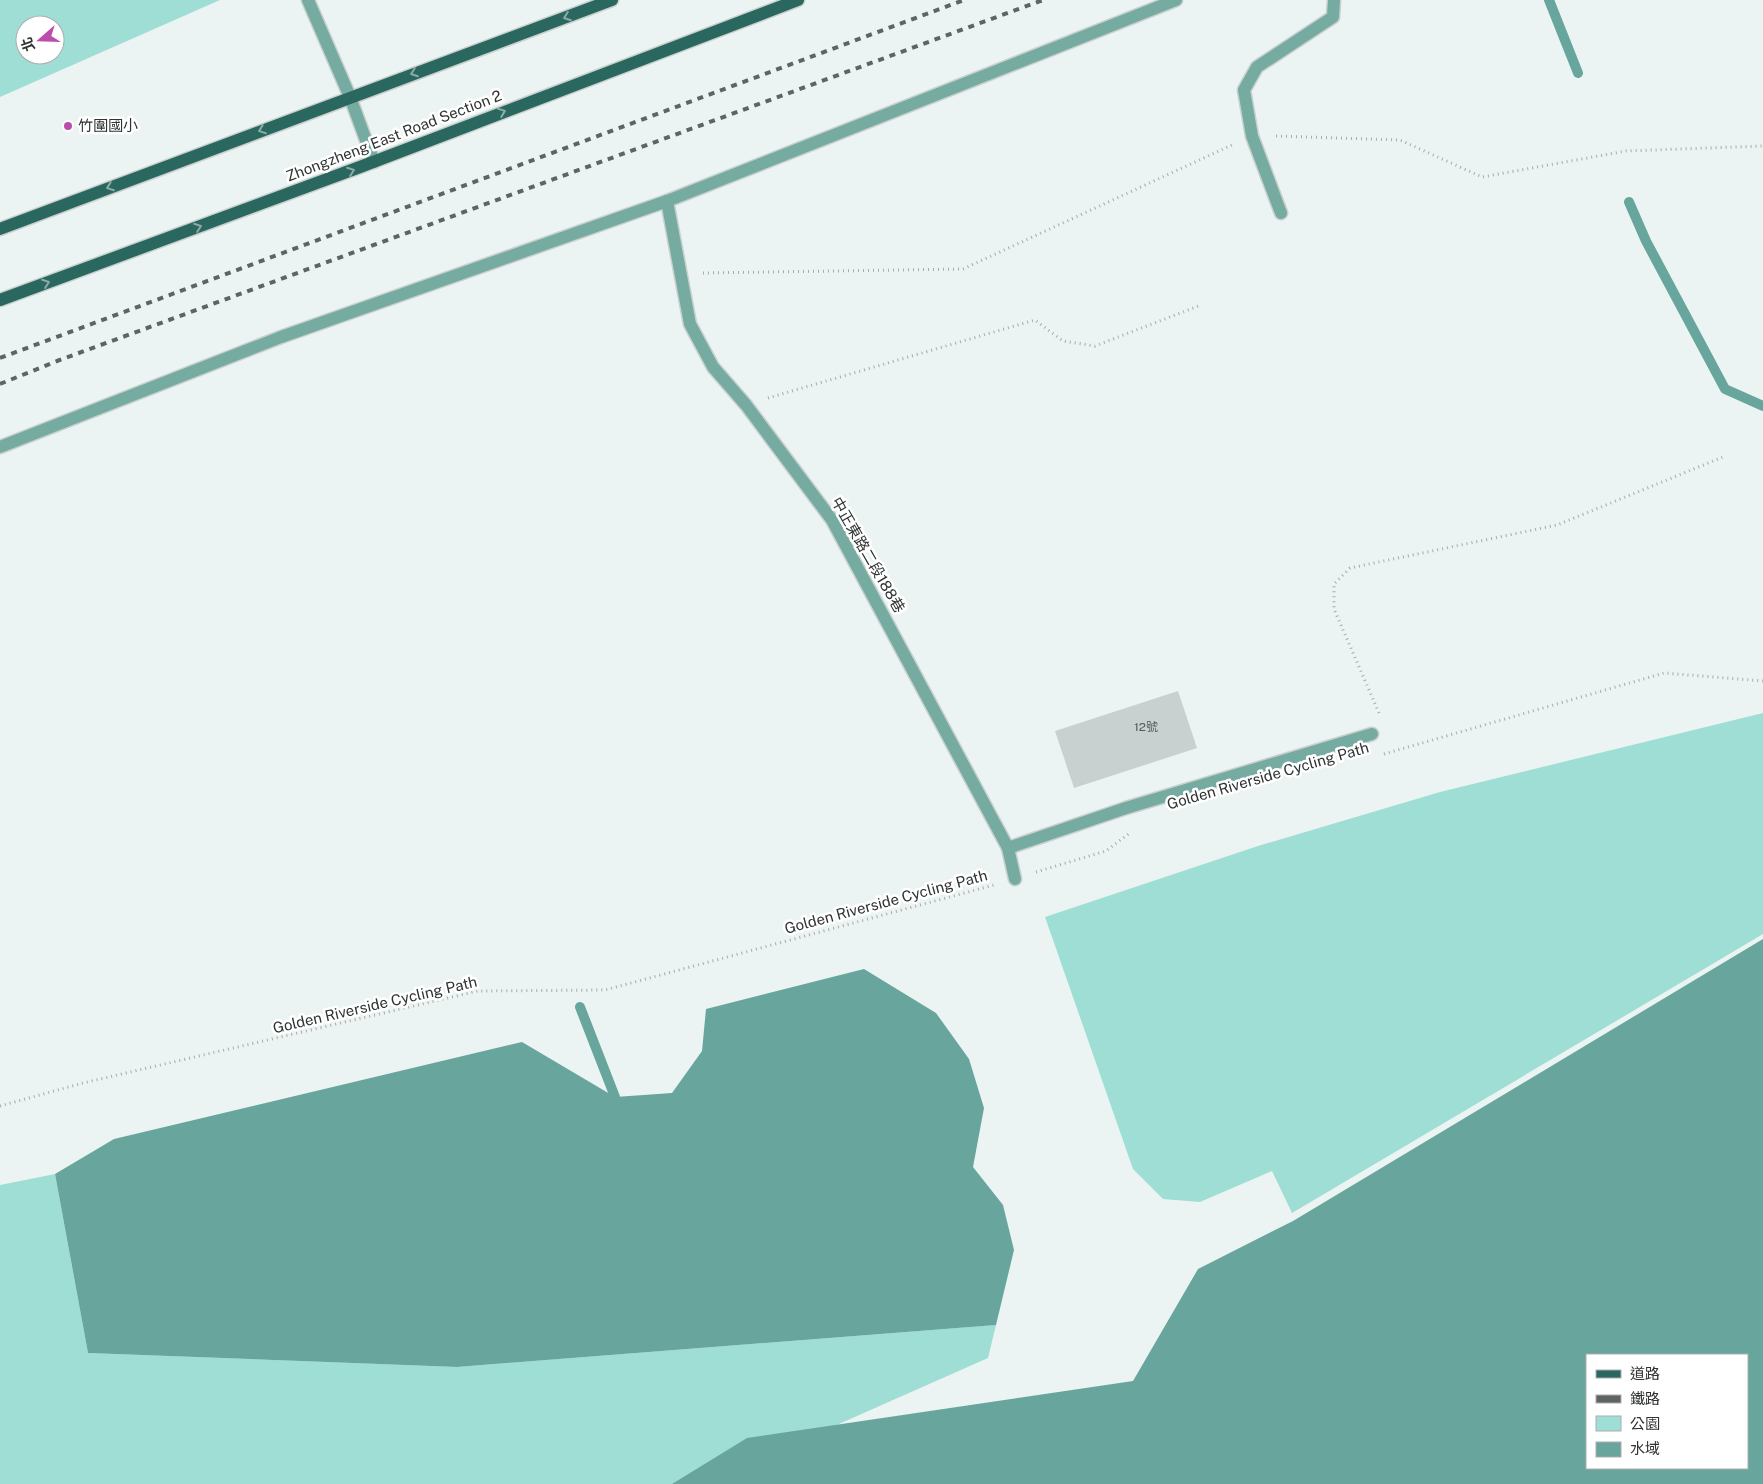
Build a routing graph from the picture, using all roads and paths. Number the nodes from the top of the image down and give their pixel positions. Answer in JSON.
{"nodes":[{"id":1,"x":308,"y":0,"type":"edge"},
{"id":2,"x":612,"y":0,"type":"edge"},
{"id":3,"x":798,"y":0,"type":"edge"},
{"id":4,"x":1176,"y":0,"type":"edge"},
{"id":5,"x":1334,"y":0,"type":"edge"},
{"id":6,"x":350,"y":97,"type":"junction"},
{"id":7,"x":1252,"y":136,"type":"junction"},
{"id":8,"x":1763,"y":146,"type":"edge"},
{"id":9,"x":374,"y":162,"type":"junction"},
{"id":10,"x":667,"y":201,"type":"junction"},
{"id":11,"x":1281,"y":213,"type":"dead end"},
{"id":12,"x":0,"y":229,"type":"edge"},
{"id":13,"x":680,"y":274,"type":"junction"},
{"id":14,"x":0,"y":300,"type":"edge"},
{"id":15,"x":1201,"y":305,"type":"dead end"},
{"id":16,"x":746,"y":405,"type":"junction"},
{"id":17,"x":0,"y":447,"type":"edge"},
{"id":18,"x":1723,"y":457,"type":"dead end"},
{"id":19,"x":1763,"y":681,"type":"edge"},
{"id":20,"x":1372,"y":734,"type":"joint"},
{"id":21,"x":1378,"y":756,"type":"dead end"},
{"id":22,"x":1134,"y":830,"type":"dead end"},
{"id":23,"x":1008,"y":848,"type":"junction"},
{"id":24,"x":1015,"y":879,"type":"junction"},
{"id":25,"x":0,"y":1106,"type":"edge"}],
"edges":[{"from":1,"to":6,"type":"street"},
{"from":2,"to":6,"type":"main road","one_way":true},
{"from":9,"to":3,"type":"main road","name":"Zhongzheng East Road Section 2","one_way":true},
{"from":4,"to":10,"type":"street"},
{"from":5,"to":7,"type":"street"},
{"from":6,"to":9,"type":"street"},
{"from":6,"to":12,"type":"main road","one_way":true},
{"from":7,"to":8,"type":"path"},
{"from":7,"to":11,"type":"street"},
{"from":7,"to":13,"type":"path"},
{"from":14,"to":9,"type":"main road","name":"Zhongzheng East Road Section 2","one_way":true},
{"from":10,"to":13,"type":"street","name":"中正東路二段188巷"},
{"from":10,"to":17,"type":"street"},
{"from":13,"to":16,"type":"street","name":"中正東路二段188巷"},
{"from":15,"to":16,"type":"path"},
{"from":16,"to":23,"type":"street","name":"中正東路二段188巷"},
{"from":18,"to":20,"type":"path"},
{"from":19,"to":21,"type":"path","name":"Golden Riverside Cycling Path"},
{"from":20,"to":23,"type":"street"},
{"from":22,"to":24,"type":"path","name":"Golden Riverside Cycling Path"},
{"from":23,"to":24,"type":"street","name":"中正東路二段188巷"},
{"from":24,"to":25,"type":"path","name":"Golden Riverside Cycling Path"}]}
